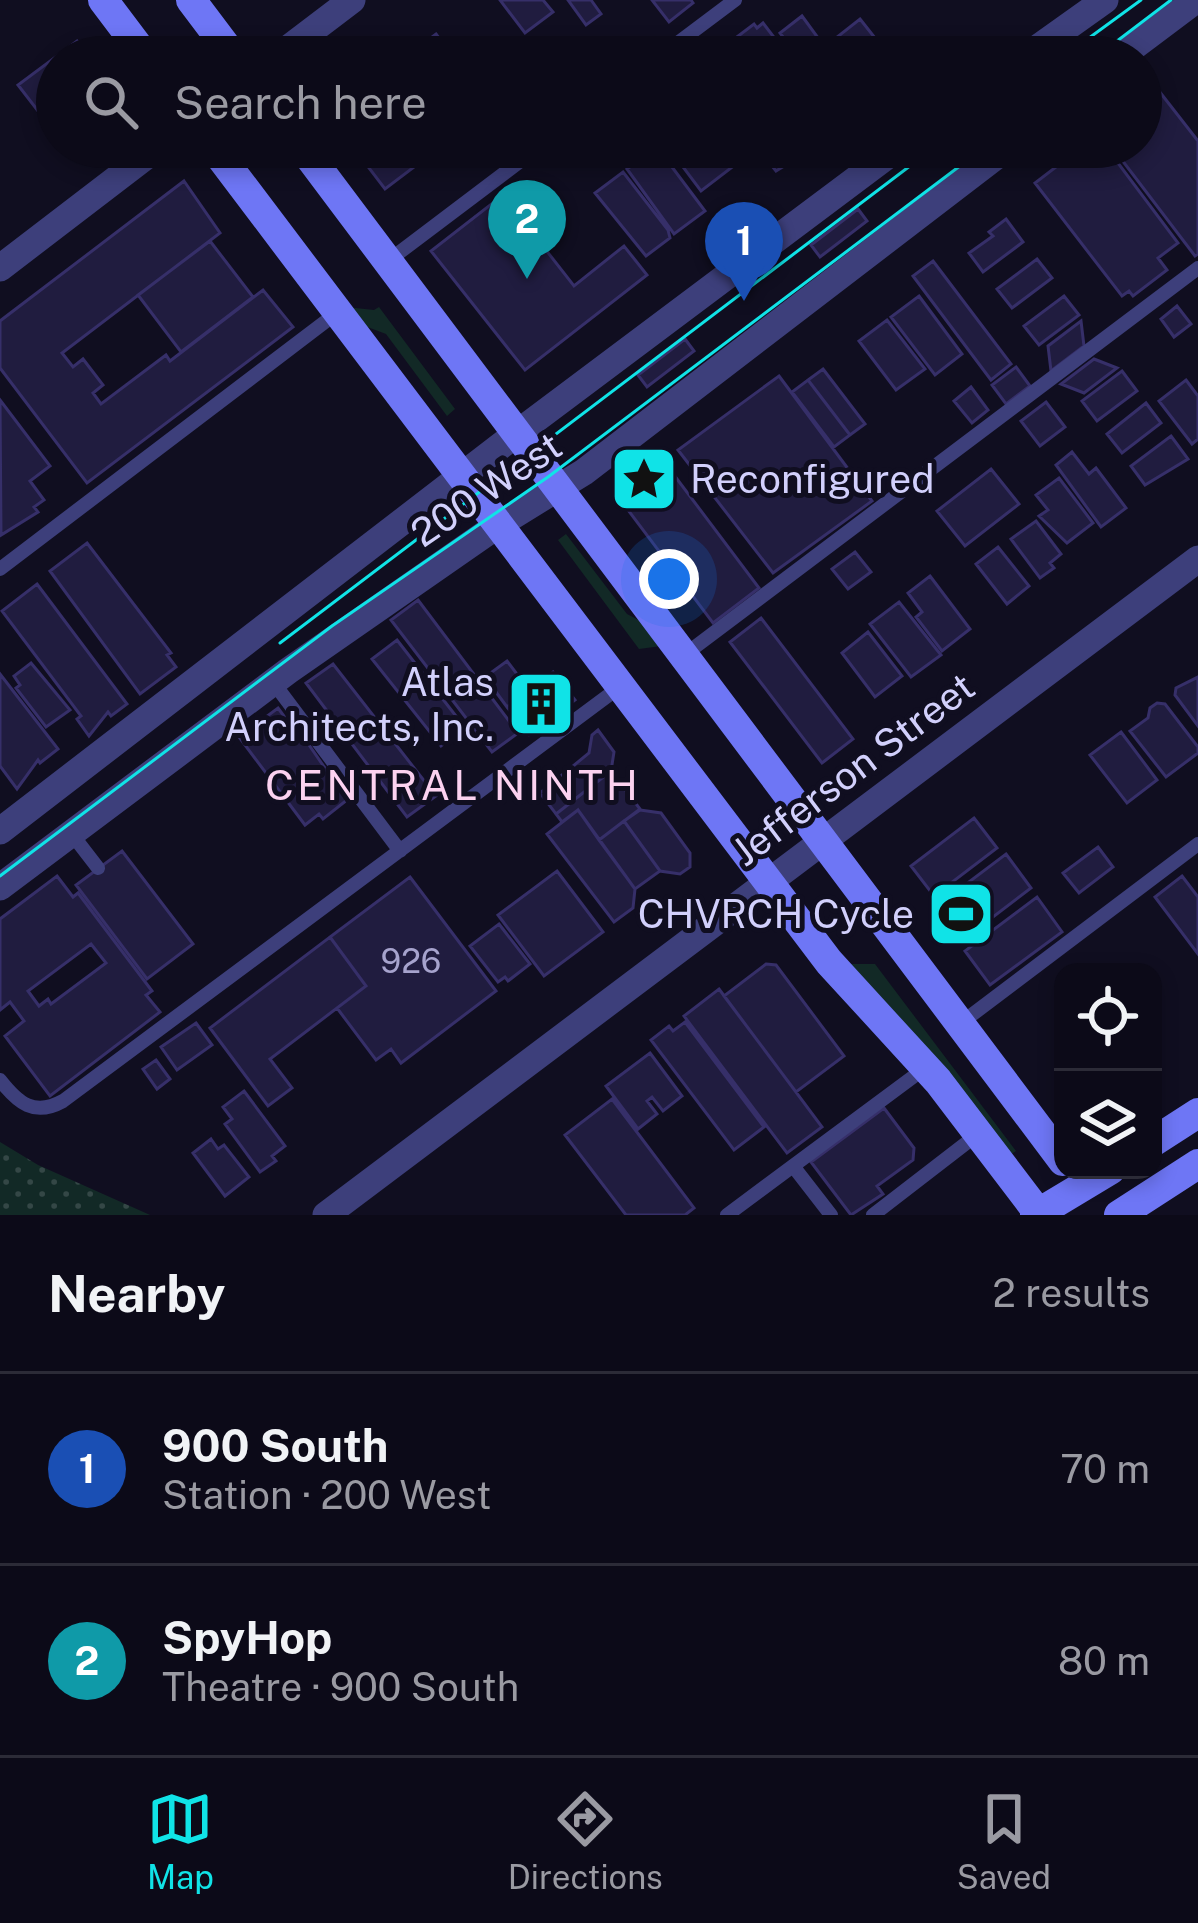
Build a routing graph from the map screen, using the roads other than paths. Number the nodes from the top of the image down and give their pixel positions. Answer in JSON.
{"nodes":[{"id":1,"x":103,"y":0,"type":"edge"},
{"id":2,"x":190,"y":0,"type":"edge"},
{"id":3,"x":735,"y":0,"type":"edge"},
{"id":4,"x":1105,"y":0,"type":"edge"},
{"id":5,"x":1196,"y":0,"type":"edge"},
{"id":6,"x":342,"y":3,"type":"edge"},
{"id":7,"x":130,"y":36,"type":"edge"},
{"id":8,"x":218,"y":36,"type":"edge"},
{"id":9,"x":302,"y":36,"type":"edge"},
{"id":10,"x":687,"y":36,"type":"edge"},
{"id":11,"x":1054,"y":36,"type":"edge"},
{"id":12,"x":1148,"y":36,"type":"edge"},
{"id":13,"x":131,"y":168,"type":"edge"},
{"id":14,"x":229,"y":168,"type":"edge"},
{"id":15,"x":318,"y":168,"type":"edge"},
{"id":16,"x":513,"y":168,"type":"edge"},
{"id":17,"x":871,"y":168,"type":"edge"},
{"id":18,"x":980,"y":168,"type":"edge"},
{"id":19,"x":393,"y":266,"type":"junction"},
{"id":20,"x":0,"y":268,"type":"edge"},
{"id":21,"x":1198,"y":268,"type":"edge"},
{"id":22,"x":338,"y":312,"type":"junction"},
{"id":23,"x":516,"y":434,"type":"junction"},
{"id":24,"x":462,"y":476,"type":"junction"},
{"id":25,"x":558,"y":490,"type":"junction"},
{"id":26,"x":498,"y":525,"type":"junction"},
{"id":27,"x":1198,"y":559,"type":"edge"},
{"id":28,"x":0,"y":569,"type":"edge"},
{"id":29,"x":683,"y":656,"type":"junction"},
{"id":30,"x":273,"y":681,"type":"junction"},
{"id":31,"x":621,"y":686,"type":"junction"},
{"id":32,"x":0,"y":831,"type":"edge"},
{"id":33,"x":71,"y":833,"type":"junction"},
{"id":34,"x":824,"y":839,"type":"junction"},
{"id":35,"x":1198,"y":844,"type":"edge"},
{"id":36,"x":400,"y":850,"type":"junction"},
{"id":37,"x":98,"y":868,"type":"dead end"},
{"id":38,"x":769,"y":881,"type":"junction"},
{"id":39,"x":0,"y":886,"type":"edge"},
{"id":40,"x":961,"y":1023,"type":"junction"},
{"id":41,"x":926,"y":1067,"type":"junction"},
{"id":42,"x":0,"y":1080,"type":"edge"},
{"id":43,"x":1198,"y":1113,"type":"edge"},
{"id":44,"x":978,"y":1134,"type":"junction"},
{"id":45,"x":1162,"y":1136,"type":"edge"},
{"id":46,"x":1054,"y":1149,"type":"edge"},
{"id":47,"x":1198,"y":1164,"type":"edge"},
{"id":48,"x":793,"y":1166,"type":"junction"},
{"id":49,"x":1075,"y":1179,"type":"edge"},
{"id":50,"x":1077,"y":1179,"type":"edge"},
{"id":51,"x":1038,"y":1214,"type":"edge"},
{"id":52,"x":326,"y":1215,"type":"edge"},
{"id":53,"x":727,"y":1215,"type":"edge"},
{"id":54,"x":831,"y":1215,"type":"edge"},
{"id":55,"x":872,"y":1215,"type":"edge"},
{"id":56,"x":1103,"y":1215,"type":"edge"},
{"id":57,"x":1119,"y":1215,"type":"edge"}],
"edges":[{"from":1,"to":7,"type":"street"},
{"from":2,"to":8,"type":"street"},
{"from":3,"to":10,"type":"lane"},
{"from":4,"to":11,"type":"street"},
{"from":5,"to":12,"type":"street"},
{"from":6,"to":9,"type":"street"},
{"from":13,"to":20,"type":"street"},
{"from":14,"to":22,"type":"street"},
{"from":15,"to":19,"type":"street"},
{"from":16,"to":19,"type":"lane"},
{"from":17,"to":23,"type":"street","name":"200 West"},
{"from":18,"to":25,"type":"street","name":"200 West"},
{"from":19,"to":23,"type":"street"},
{"from":21,"to":29,"type":"lane"},
{"from":22,"to":24,"type":"street"},
{"from":22,"to":28,"type":"lane"},
{"from":23,"to":24,"type":"street","name":"200 West"},
{"from":23,"to":25,"type":"street"},
{"from":24,"to":26,"type":"street"},
{"from":24,"to":32,"type":"street","name":"200 West"},
{"from":25,"to":26,"type":"street","name":"200 West"},
{"from":25,"to":29,"type":"street"},
{"from":26,"to":30,"type":"street","name":"200 West"},
{"from":26,"to":31,"type":"street"},
{"from":27,"to":34,"type":"street","name":"Jefferson Street"},
{"from":29,"to":34,"type":"street"},
{"from":30,"to":33,"type":"street","name":"200 West"},
{"from":30,"to":36,"type":"lane"},
{"from":31,"to":36,"type":"lane"},
{"from":31,"to":38,"type":"street"},
{"from":33,"to":37,"type":"lane"},
{"from":33,"to":39,"type":"street","name":"200 West"},
{"from":34,"to":38,"type":"street","name":"Jefferson Street"},
{"from":34,"to":40,"type":"street"},
{"from":35,"to":40,"type":"lane"},
{"from":36,"to":42,"type":"lane"},
{"from":38,"to":41,"type":"street"},
{"from":38,"to":52,"type":"street","name":"Jefferson Street"},
{"from":40,"to":46,"type":"street"},
{"from":41,"to":44,"type":"street"},
{"from":41,"to":48,"type":"lane"},
{"from":43,"to":45,"type":"street"},
{"from":44,"to":51,"type":"street"},
{"from":44,"to":55,"type":"lane"},
{"from":47,"to":57,"type":"street"},
{"from":48,"to":53,"type":"lane"},
{"from":48,"to":54,"type":"lane"},
{"from":49,"to":51,"type":"street"},
{"from":50,"to":56,"type":"street"}]}
